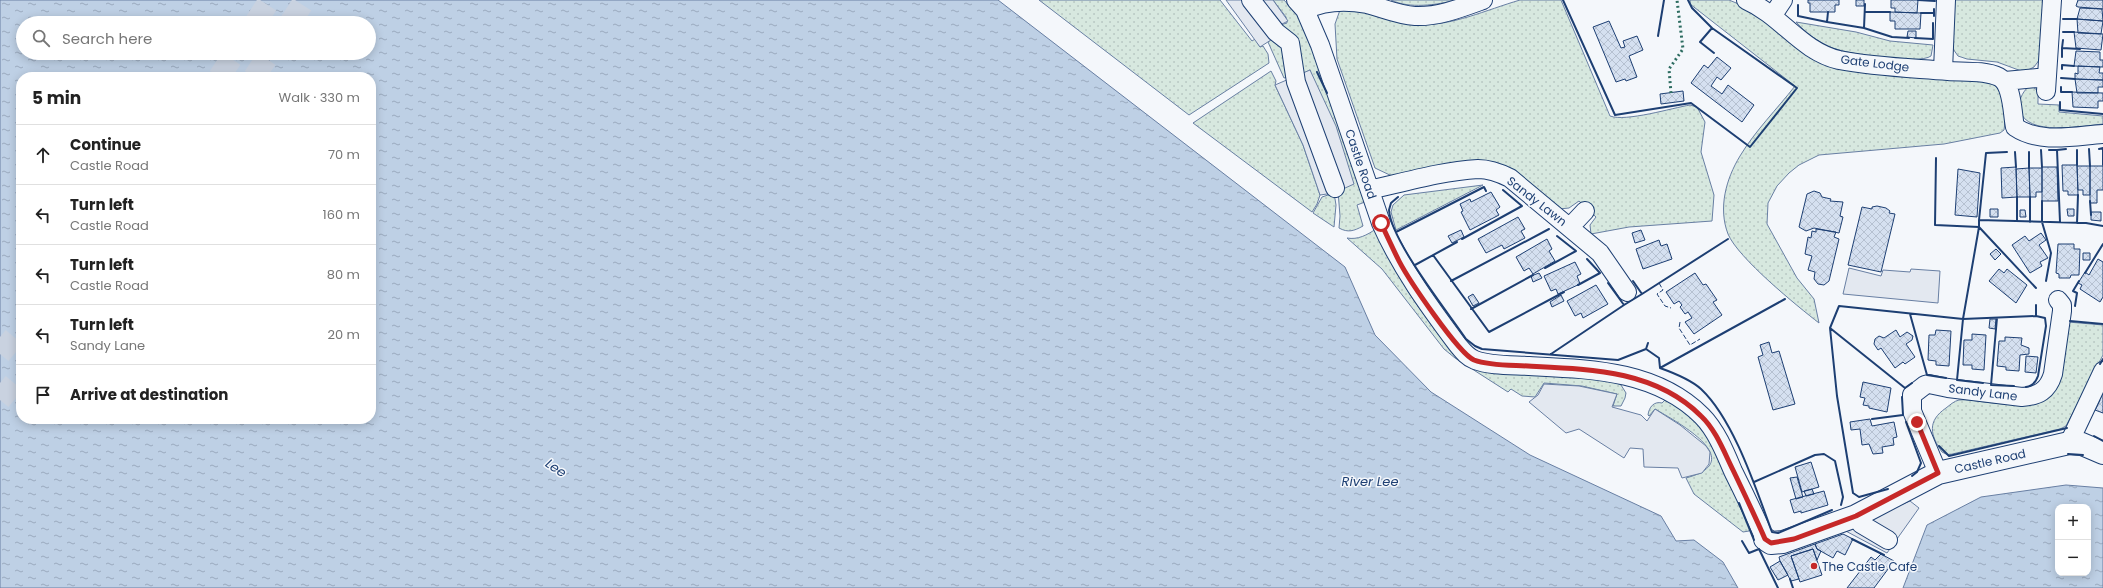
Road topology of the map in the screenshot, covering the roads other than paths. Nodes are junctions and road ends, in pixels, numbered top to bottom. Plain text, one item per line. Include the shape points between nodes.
1 (1251, 0) edge
2 (1483, 0) edge
3 (1746, 0) edge
4 (1783, 0) edge
5 (1946, 0) edge
6 (2052, 0) edge
7 (1365, 2) edge
8 (1300, 5) edge
9 (1773, 15) junction
10 (1943, 70) junction
11 (2005, 82) junction
12 (2103, 134) edge
13 (1335, 188) dead end
14 (1370, 190) junction
15 (1585, 211) dead end
16 (1570, 227) junction
17 (1627, 292) dead end
18 (2058, 300) dead end
19 (2103, 371) edge
20 (2069, 443) junction
21 (2103, 453) edge
22 (1938, 473) junction
23 (1856, 516) junction
24 (1765, 539) joint
25 (1888, 540) dead end

1 - 13 street via 1276,32 1290,43 1296,82
2 - 7 street via 1445,13 1415,16
3 - 9 street, Gate Lodge
4 - 9 street
5 - 10 street
6 - 11 street via 2046,84
7 - 8 street via 1338,1
8 - 14 street, Castle Road via 1320,45
9 - 10 street, Gate Lodge via 1803,43 1829,57 1866,64
10 - 11 street, Gate Lodge via 1989,74
11 - 12 street via 2014,127 2022,132 2044,137
14 - 16 street, Sandy Lawn via 1455,172 1487,170 1510,178
14 - 24 street, Castle Road via 1381,223 1400,263 1468,356 1496,364 1622,374 1644,380 1675,395 1690,405 1709,424
15 - 16 street
16 - 17 street, Sandy Lawn via 1600,253
18 - 22 street, Sandy Lane via 2062,305 2062,311 2053,374 2050,383 2041,393 2022,398 1930,384 1912,395 1912,411
19 - 20 street
20 - 21 main road, Castle Road via 2082,444
20 - 22 main road, Castle Road
22 - 23 main road, Castle Road
23 - 24 main road, Castle Road via 1783,542 1771,543
23 - 25 street via 1861,524

